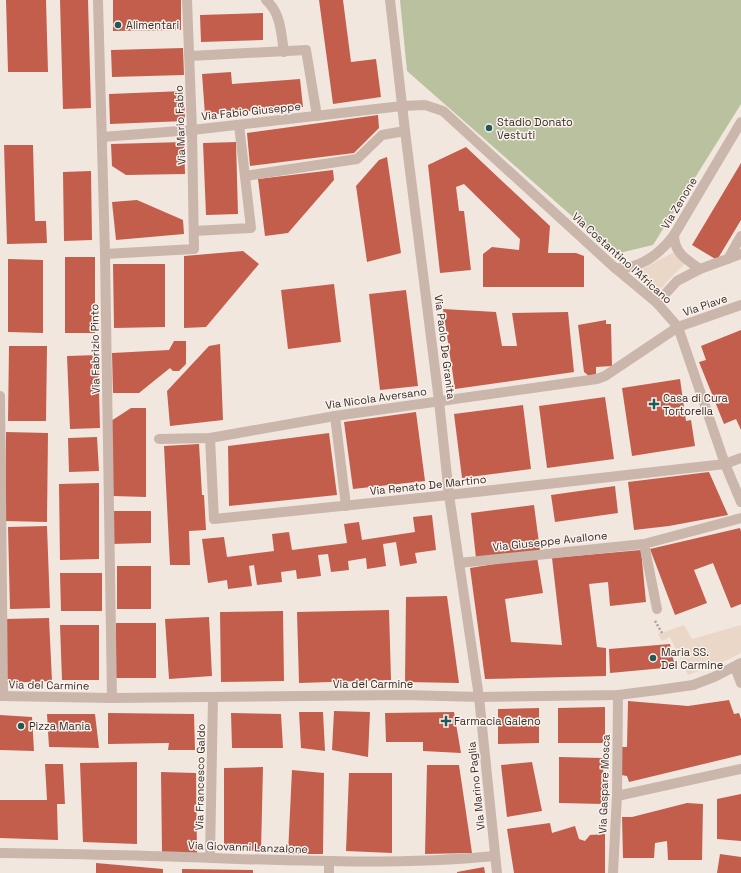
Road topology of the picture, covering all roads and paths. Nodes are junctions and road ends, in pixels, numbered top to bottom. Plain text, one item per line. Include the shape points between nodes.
1 (98, 0) edge
2 (187, 0) edge
3 (266, 0) edge
4 (390, 0) edge
5 (284, 52) junction
6 (190, 56) junction
7 (402, 106) junction
8 (317, 116) junction
9 (741, 122) edge
10 (239, 125) junction
11 (192, 130) junction
12 (405, 131) junction
13 (102, 137) junction
14 (737, 137) edge
15 (245, 176) junction
16 (194, 231) junction
17 (674, 236) junction
18 (741, 236) edge
19 (105, 254) junction
20 (741, 254) edge
21 (728, 259) junction
22 (615, 268) junction
23 (700, 269) junction
24 (657, 303) junction
25 (741, 305) edge
26 (678, 327) junction
27 (0, 396) edge
28 (440, 401) junction
29 (335, 416) junction
30 (210, 438) junction
31 (159, 439) dead end
32 (741, 458) edge
33 (725, 464) junction
34 (449, 495) junction
35 (741, 502) edge
36 (346, 506) junction
37 (741, 518) edge
38 (644, 544) junction
39 (459, 563) junction
40 (659, 608) dead end
41 (738, 665) edge
42 (741, 683) edge
43 (618, 695) junction
44 (1, 696) edge
45 (213, 697) junction
46 (479, 697) junction
47 (112, 698) junction
48 (741, 769) edge
49 (617, 796) junction
50 (0, 853) edge
51 (495, 856) junction
52 (210, 858) junction
53 (329, 862) junction
54 (329, 873) edge
55 (497, 873) edge
56 (613, 873) edge

1 - 13 street, Via Fabrizio Pinto
2 - 6 street, Via Mario Fabio
3 - 5 street via 278,16
4 - 7 street, Via Paolo De Granita
5 - 6 street
5 - 8 street via 306,50
6 - 11 street, Via Mario Fabio
7 - 8 street, Via Fabio Giuseppe
7 - 12 street, Via Paolo De Granita
7 - 22 street, Via Costantino l'Africano via 425,105 448,115
8 - 10 street, Via Fabio Giuseppe
9 - 14 street, Via Zenone
10 - 11 street, Via Fabio Giuseppe
10 - 15 street
11 - 13 street, Via Fabio Giuseppe
11 - 16 street, Via Mario Fabio
12 - 15 street via 382,135 357,159
12 - 28 street, Via Paolo De Granita
13 - 19 street, Via Fabrizio Pinto
14 - 17 street, Via Zenone
15 - 16 street via 251,228
16 - 19 street, Via Mario Fabio via 194,249
17 - 22 street, Via Zenone via 661,251 649,259 630,268
17 - 23 street via 678,250
18 - 21 street
19 - 47 street, Via Fabrizio Pinto
20 - 21 street
21 - 23 street
22 - 24 street, Via Costantino l'Africano
23 - 24 street via 677,281
24 - 26 street, Via Costantino l'Africano
25 - 26 street, Via Piave
26 - 28 street, Via Nicola Aversano via 597,379
26 - 33 street, Via Costantino l'Africano
27 - 44 street
28 - 29 street, Via Nicola Aversano
28 - 34 street, Via Paolo De Granita
29 - 30 street, Via Nicola Aversano
29 - 36 street
30 - 31 street, Via Nicola Aversano
30 - 36 street, Via Renato De Martino via 214,519
32 - 33 street, Via Renato De Martino
33 - 34 street, Via Renato De Martino
33 - 35 street, Via Costantino l'Africano
34 - 36 street, Via Renato De Martino
34 - 39 street, Via Paolo De Granita
37 - 38 street, Via Giuseppe Avallone
38 - 39 street, Via Giuseppe Avallone
38 - 40 street
39 - 46 street, Via Paolo De Granita
41 - 42 street
41 - 43 street, Via del Carmine via 693,685
43 - 46 street, Via del Carmine
43 - 49 street, Via Gaspare Mosca
44 - 47 street, Via del Carmine
45 - 46 street, Via del Carmine
45 - 47 street, Via del Carmine
45 - 52 street, Via Francesco Galdo
46 - 51 street, Via Marino Paglia
48 - 49 street
49 - 56 street, Via Gaspare Mosca
50 - 52 street, Via Giovanni Lanzalone
51 - 53 street, Via Giovanni Lanzalone
51 - 55 street, Via Marino Paglia
52 - 53 street, Via Giovanni Lanzalone
53 - 54 street

